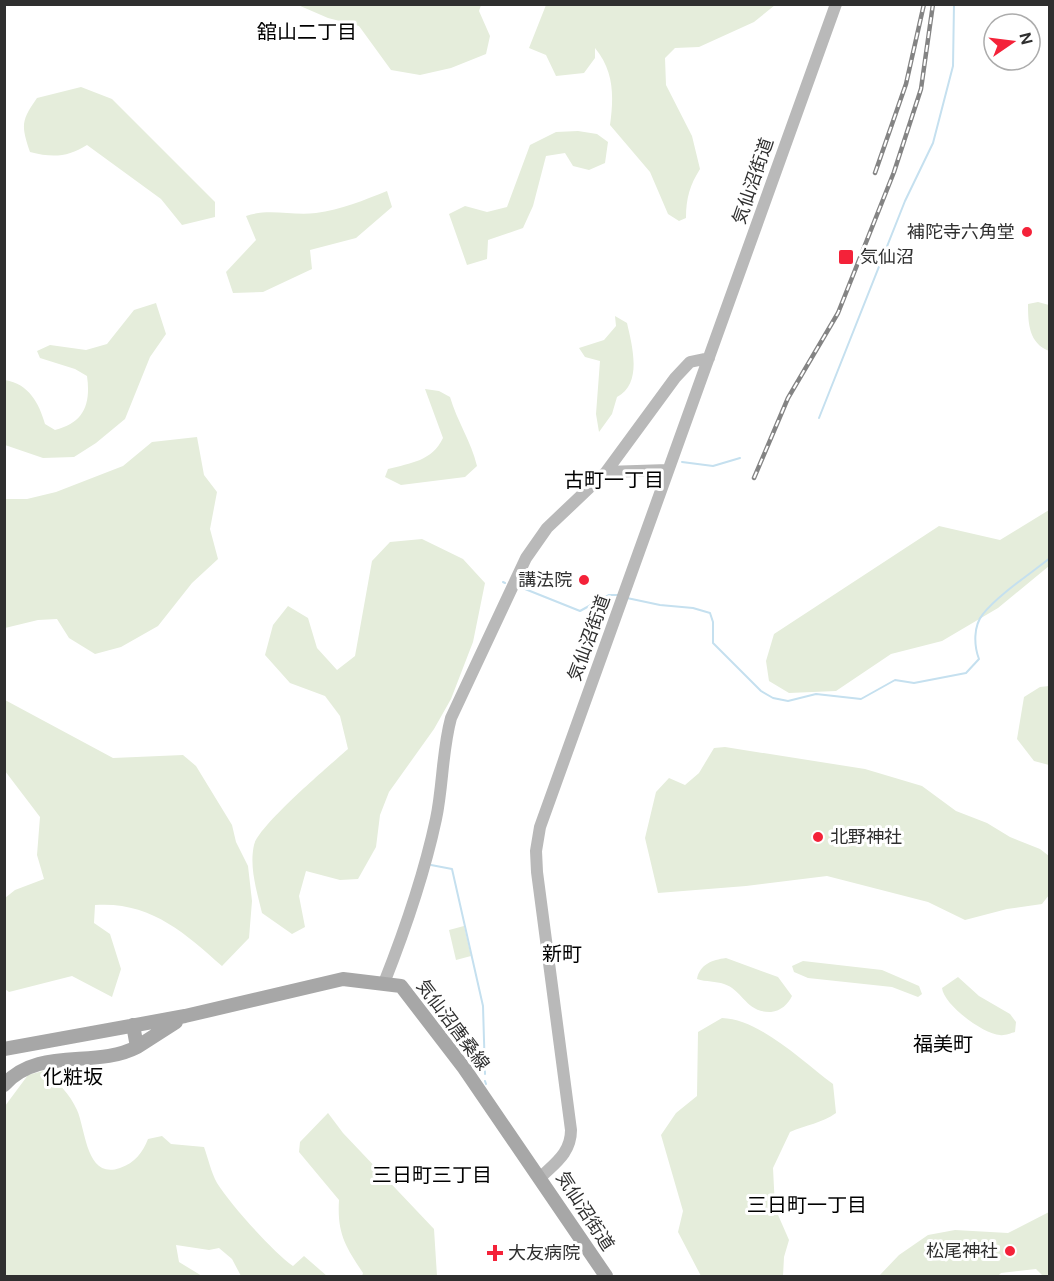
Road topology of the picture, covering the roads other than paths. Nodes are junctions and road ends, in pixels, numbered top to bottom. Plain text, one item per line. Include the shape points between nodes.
1 (836, 4) edge
2 (709, 358) junction
3 (669, 470) junction
4 (606, 472) junction
5 (384, 983) junction
6 (185, 1016) junction
7 (134, 1024) junction
8 (137, 1047) junction
9 (4, 1049) edge
10 (4, 1085) edge
11 (540, 1178) junction
12 (606, 1276) edge

1 - 2 street, 気仙沼街道
2 - 3 street, 気仙沼街道
2 - 4 street via 690,362 675,378
3 - 4 street
3 - 11 street, 気仙沼街道 via 544,816 536,851 571,1130 571,1144 564,1155
4 - 5 street via 547,528 526,558 451,718 436,819 407,924
5 - 6 main road, 気仙沼唐桑線 via 343,979
5 - 11 main road, 気仙沼唐桑線 via 401,986 419,1006
6 - 7 main road, 気仙沼唐桑線
6 - 8 main road, 気仙沼唐桑線
7 - 8 main road
7 - 9 main road, 気仙沼唐桑線
8 - 10 main road, 気仙沼唐桑線 via 114,1057 45,1062 17,1073
11 - 12 main road, 気仙沼街道

